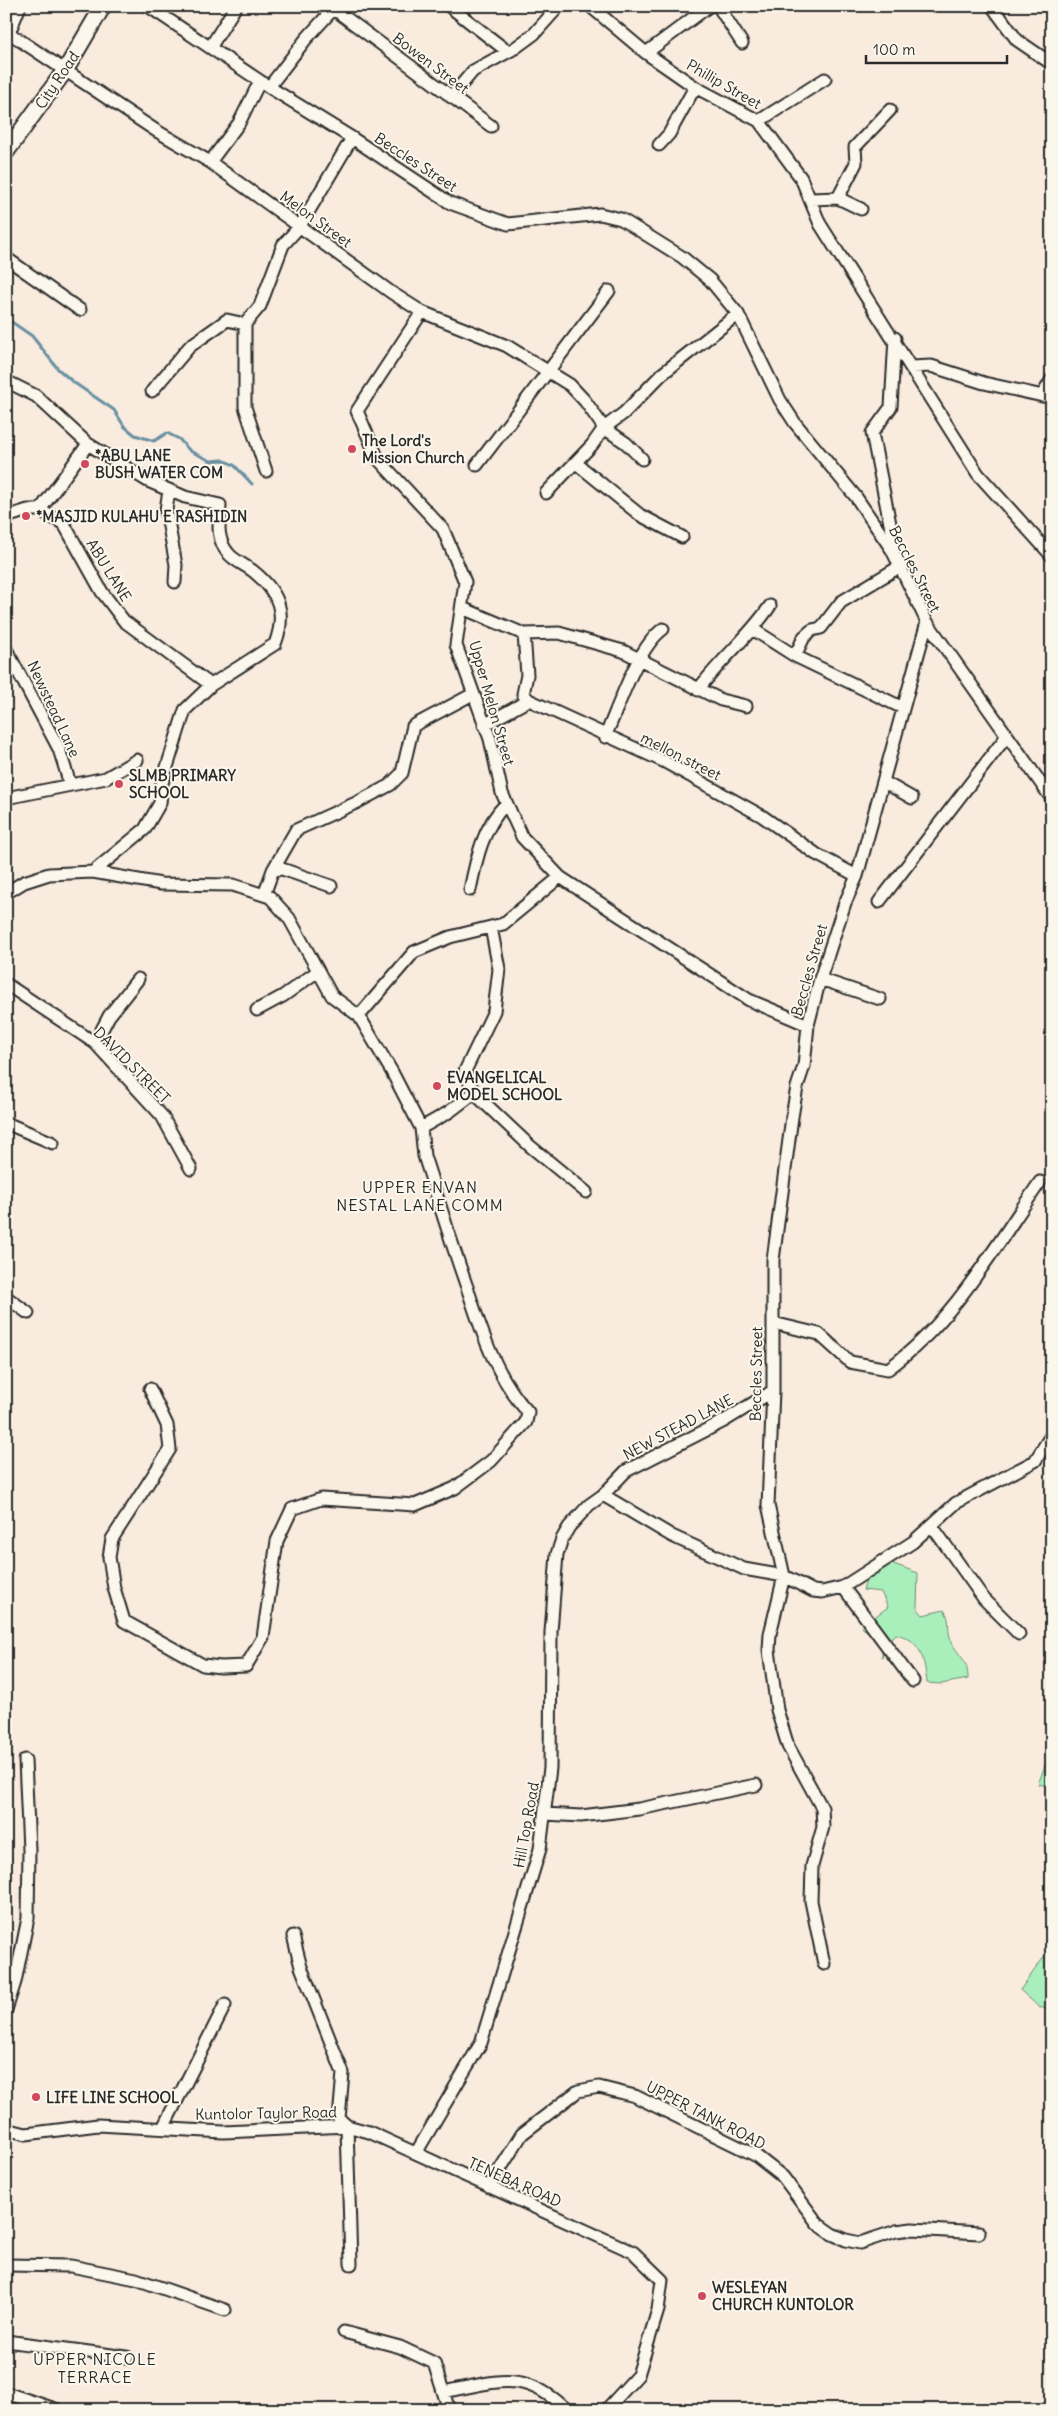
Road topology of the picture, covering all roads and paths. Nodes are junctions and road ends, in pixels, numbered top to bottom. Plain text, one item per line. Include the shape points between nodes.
1 (20, 6) edge
2 (103, 6) edge
3 (148, 6) edge
4 (236, 6) edge
5 (448, 6) edge
6 (558, 6) edge
7 (590, 6) edge
8 (709, 6) edge
9 (718, 6) edge
10 (992, 6) edge
11 (333, 7) edge
12 (8, 35) edge
13 (742, 43) dead end
14 (211, 46) junction
15 (507, 51) junction
16 (646, 53) junction
17 (1052, 64) edge
18 (66, 69) junction
19 (825, 79) dead end
20 (264, 84) junction
21 (695, 87) junction
22 (451, 97) junction
23 (890, 110) dead end
24 (759, 121) junction
25 (490, 126) dead end
26 (352, 138) junction
27 (659, 145) dead end
28 (6, 152) edge
29 (210, 162) junction
30 (838, 198) junction
31 (811, 200) junction
32 (861, 209) dead end
33 (300, 226) junction
34 (6, 258) edge
35 (609, 291) dead end
36 (80, 310) dead end
37 (422, 312) junction
38 (738, 314) junction
39 (246, 324) junction
40 (895, 338) junction
41 (912, 368) junction
42 (546, 372) junction
43 (1052, 379) edge
44 (6, 381) edge
45 (152, 391) dead end
46 (1047, 397) edge
47 (604, 428) junction
48 (88, 444) junction
49 (642, 459) dead end
50 (576, 462) junction
51 (477, 465) dead end
52 (266, 471) dead end
53 (169, 490) junction
54 (546, 493) dead end
55 (40, 510) junction
56 (6, 521) edge
57 (682, 537) dead end
58 (892, 550) junction
59 (1052, 556) edge
60 (899, 567) junction
61 (174, 582) dead end
62 (770, 606) dead end
63 (462, 608) junction
64 (927, 622) junction
65 (663, 629) dead end
66 (754, 630) junction
67 (524, 634) junction
68 (6, 649) edge
69 (795, 656) junction
70 (640, 658) junction
71 (211, 684) junction
72 (698, 690) junction
73 (473, 694) junction
74 (529, 700) junction
75 (746, 706) dead end
76 (903, 708) junction
77 (484, 725) junction
78 (605, 737) junction
79 (1006, 738) junction
80 (137, 760) dead end
81 (884, 782) junction
82 (70, 784) junction
83 (6, 798) edge
84 (912, 798) dead end
85 (1052, 799) edge
86 (506, 804) junction
87 (273, 870) junction
88 (93, 872) junction
89 (857, 876) junction
90 (560, 877) junction
91 (331, 886) dead end
92 (470, 890) dead end
93 (6, 893) edge
94 (264, 895) junction
95 (879, 902) dead end
96 (491, 927) junction
97 (318, 971) junction
98 (138, 979) dead end
99 (820, 979) junction
100 (6, 984) edge
101 (880, 999) dead end
102 (257, 1010) dead end
103 (358, 1016) junction
104 (808, 1025) junction
105 (95, 1043) junction
106 (474, 1093) junction
107 (6, 1123) edge
108 (421, 1128) junction
109 (52, 1143) dead end
110 (191, 1169) dead end
111 (1040, 1182) dead end
112 (586, 1192) dead end
113 (6, 1297) edge
114 (28, 1313) dead end
115 (772, 1323) junction
116 (150, 1389) dead end
117 (773, 1391) junction
118 (1052, 1434) edge
119 (603, 1495) junction
120 (932, 1526) junction
121 (784, 1576) junction
122 (843, 1588) junction
123 (1019, 1634) dead end
124 (913, 1681) dead end
125 (25, 1760) dead end
126 (756, 1785) dead end
127 (545, 1814) junction
128 (293, 1936) dead end
129 (824, 1964) dead end
130 (225, 2005) dead end
131 (6, 2010) edge
132 (347, 2126) junction
133 (163, 2128) junction
134 (6, 2130) edge
135 (416, 2153) junction
136 (489, 2187) junction
137 (979, 2233) dead end
138 (351, 2264) dead end
139 (6, 2265) edge
140 (225, 2310) dead end
141 (344, 2332) dead end
142 (6, 2340) edge
143 (127, 2357) dead end
144 (443, 2392) junction
145 (6, 2393) edge
146 (58, 2410) edge
147 (449, 2410) edge
148 (567, 2410) edge
149 (606, 2410) edge

1 - 12 street
2 - 18 main road, City Road
3 - 14 street, Beccles Street
4 - 14 street
5 - 15 street
6 - 15 street via 534,34
7 - 16 street, Phillip Street
8 - 16 street
9 - 13 street
10 - 17 street via 1017,40
11 - 20 street
11 - 22 street, Bowen Street
12 - 18 street, Melon Street
14 - 20 street, Beccles Street
15 - 22 street via 473,72
16 - 21 street, Phillip Street
18 - 28 main road, City Road
18 - 29 street, Melon Street via 155,130
19 - 24 street
20 - 26 street, Beccles Street
20 - 29 street
21 - 24 street, Phillip Street
21 - 27 street via 669,134
22 - 25 street, Bowen Street
23 - 30 street via 855,147 856,163
24 - 31 street, Phillip Street via 801,178
26 - 33 street
26 - 38 street, Beccles Street via 450,203 508,224 600,214 621,219 682,257 710,280
29 - 33 street, Melon Street
30 - 31 street
30 - 32 street
31 - 40 street, Phillip Street via 820,224
33 - 37 street, Melon Street
33 - 39 street via 283,244 260,306
34 - 36 street
35 - 42 street
37 - 42 street, Melon Street via 507,346
37 - 63 street, Upper Melon Street via 356,411 378,460 443,529 465,582
38 - 47 street via 687,352
38 - 58 street, Beccles Street via 780,400 795,423 856,497
39 - 45 street via 227,320 190,346
39 - 52 street via 245,407
40 - 41 street, Phillip Street
40 - 58 street via 891,407 872,432 893,539
41 - 46 street via 931,366 984,383
41 - 59 street, Phillip Street via 978,474
42 - 47 street, Melon Street via 570,385
42 - 51 street
43 - 46 street
44 - 48 street via 36,396
47 - 49 street via 626,442
47 - 50 street
48 - 53 street via 148,481
48 - 55 street
50 - 54 street
50 - 57 street via 640,515
53 - 61 street via 166,510 176,566
53 - 71 street via 220,505 219,535 228,553 255,573 278,600 282,618 275,644
55 - 56 street via 8,516
55 - 71 street, ABU LANE via 64,524 102,592 124,621
58 - 60 street, Beccles Street
60 - 64 street, Beccles Street
60 - 69 street via 842,602 821,628 804,637
62 - 66 street
63 - 67 street
63 - 73 street, Upper Melon Street via 456,645
64 - 76 street, Beccles Street
64 - 79 street
65 - 70 street via 652,637
66 - 69 street
66 - 72 street via 715,667
67 - 70 street via 559,632
67 - 74 street via 527,675 523,694
68 - 82 street, Newstead Lane via 59,749
69 - 76 street
70 - 72 street
70 - 78 street
71 - 88 street via 185,710 162,783 160,803 145,829
72 - 75 street
73 - 77 street, Upper Melon Street
73 - 87 street via 413,726 402,773 390,785 296,830
74 - 77 street
74 - 78 street, mellon street
76 - 81 street, Beccles Street
77 - 86 street, Upper Melon Street
78 - 89 street, mellon street via 665,762 762,816 816,854
79 - 85 street
79 - 95 street
80 - 82 street via 106,778
81 - 84 street
81 - 89 street, Beccles Street
82 - 83 street
86 - 90 street, Upper Melon Street via 522,837
86 - 92 street via 497,813 484,838
87 - 91 street via 282,869
87 - 94 street
88 - 93 street via 49,874 24,882
88 - 94 street via 161,884 233,885
89 - 99 street, Beccles Street
90 - 96 street via 503,924
90 - 104 street, Upper Melon Street via 749,1000
94 - 97 street via 270,897 289,918
96 - 103 street via 450,937 414,952
96 - 106 street via 499,969 494,1011 465,1071
97 - 102 street
97 - 103 street via 332,996
98 - 105 street via 109,1016
99 - 101 street
99 - 104 street, Beccles Street
100 - 105 street, DAVID STREET
103 - 108 street
104 - 115 street, Beccles Street via 773,1260
105 - 110 street, DAVID STREET via 162,1116
106 - 108 street
106 - 112 street via 530,1146
107 - 109 street
108 - 116 street via 424,1156 477,1318 495,1363 516,1400 528,1412 526,1422 490,1461 455,1488 414,1505 321,1499 292,1509 277,1541 263,1637 246,1666 203,1665 124,1621 109,1557 112,1539 170,1449 167,1425
111 - 115 street via 947,1316 888,1369 850,1362 819,1334
113 - 114 street
115 - 117 street, Beccles Street
117 - 119 street, NEW STEAD LANE via 716,1426 626,1471
117 - 121 street, Beccles Street via 768,1505
118 - 120 street via 1035,1461 956,1503
119 - 121 street via 672,1536 744,1568
119 - 127 street, Hill Top Road via 569,1527 557,1554 551,1632 550,1768
120 - 122 street
120 - 123 street via 984,1599
121 - 122 street via 813,1591
121 - 129 street via 769,1650 777,1710 788,1746 822,1808 822,1826 812,1866 811,1901
122 - 124 street
125 - 131 street via 28,1918
126 - 127 street via 639,1809 581,1816
127 - 135 street, Hill Top Road via 538,1856 481,2043
128 - 132 street via 301,1967 343,2073 339,2120
130 - 133 street
132 - 133 street, Kuntolor Taylor Road via 224,2132
132 - 135 street, TENEBA ROAD
132 - 138 street
133 - 134 street, Kuntolor Taylor Road via 98,2125 26,2134
135 - 136 street, TENEBA ROAD
136 - 137 street, UPPER TANK ROAD via 522,2134 578,2091 599,2087 635,2096 755,2155 783,2177 818,2224 846,2240 860,2243 912,2229
136 - 149 street, TENEBA ROAD via 633,2252 662,2280 658,2310 638,2375
139 - 140 street via 71,2266 136,2279
141 - 144 street via 400,2347 434,2363
142 - 143 street
144 - 147 street
144 - 148 street via 498,2381 531,2384 552,2395
145 - 146 street

